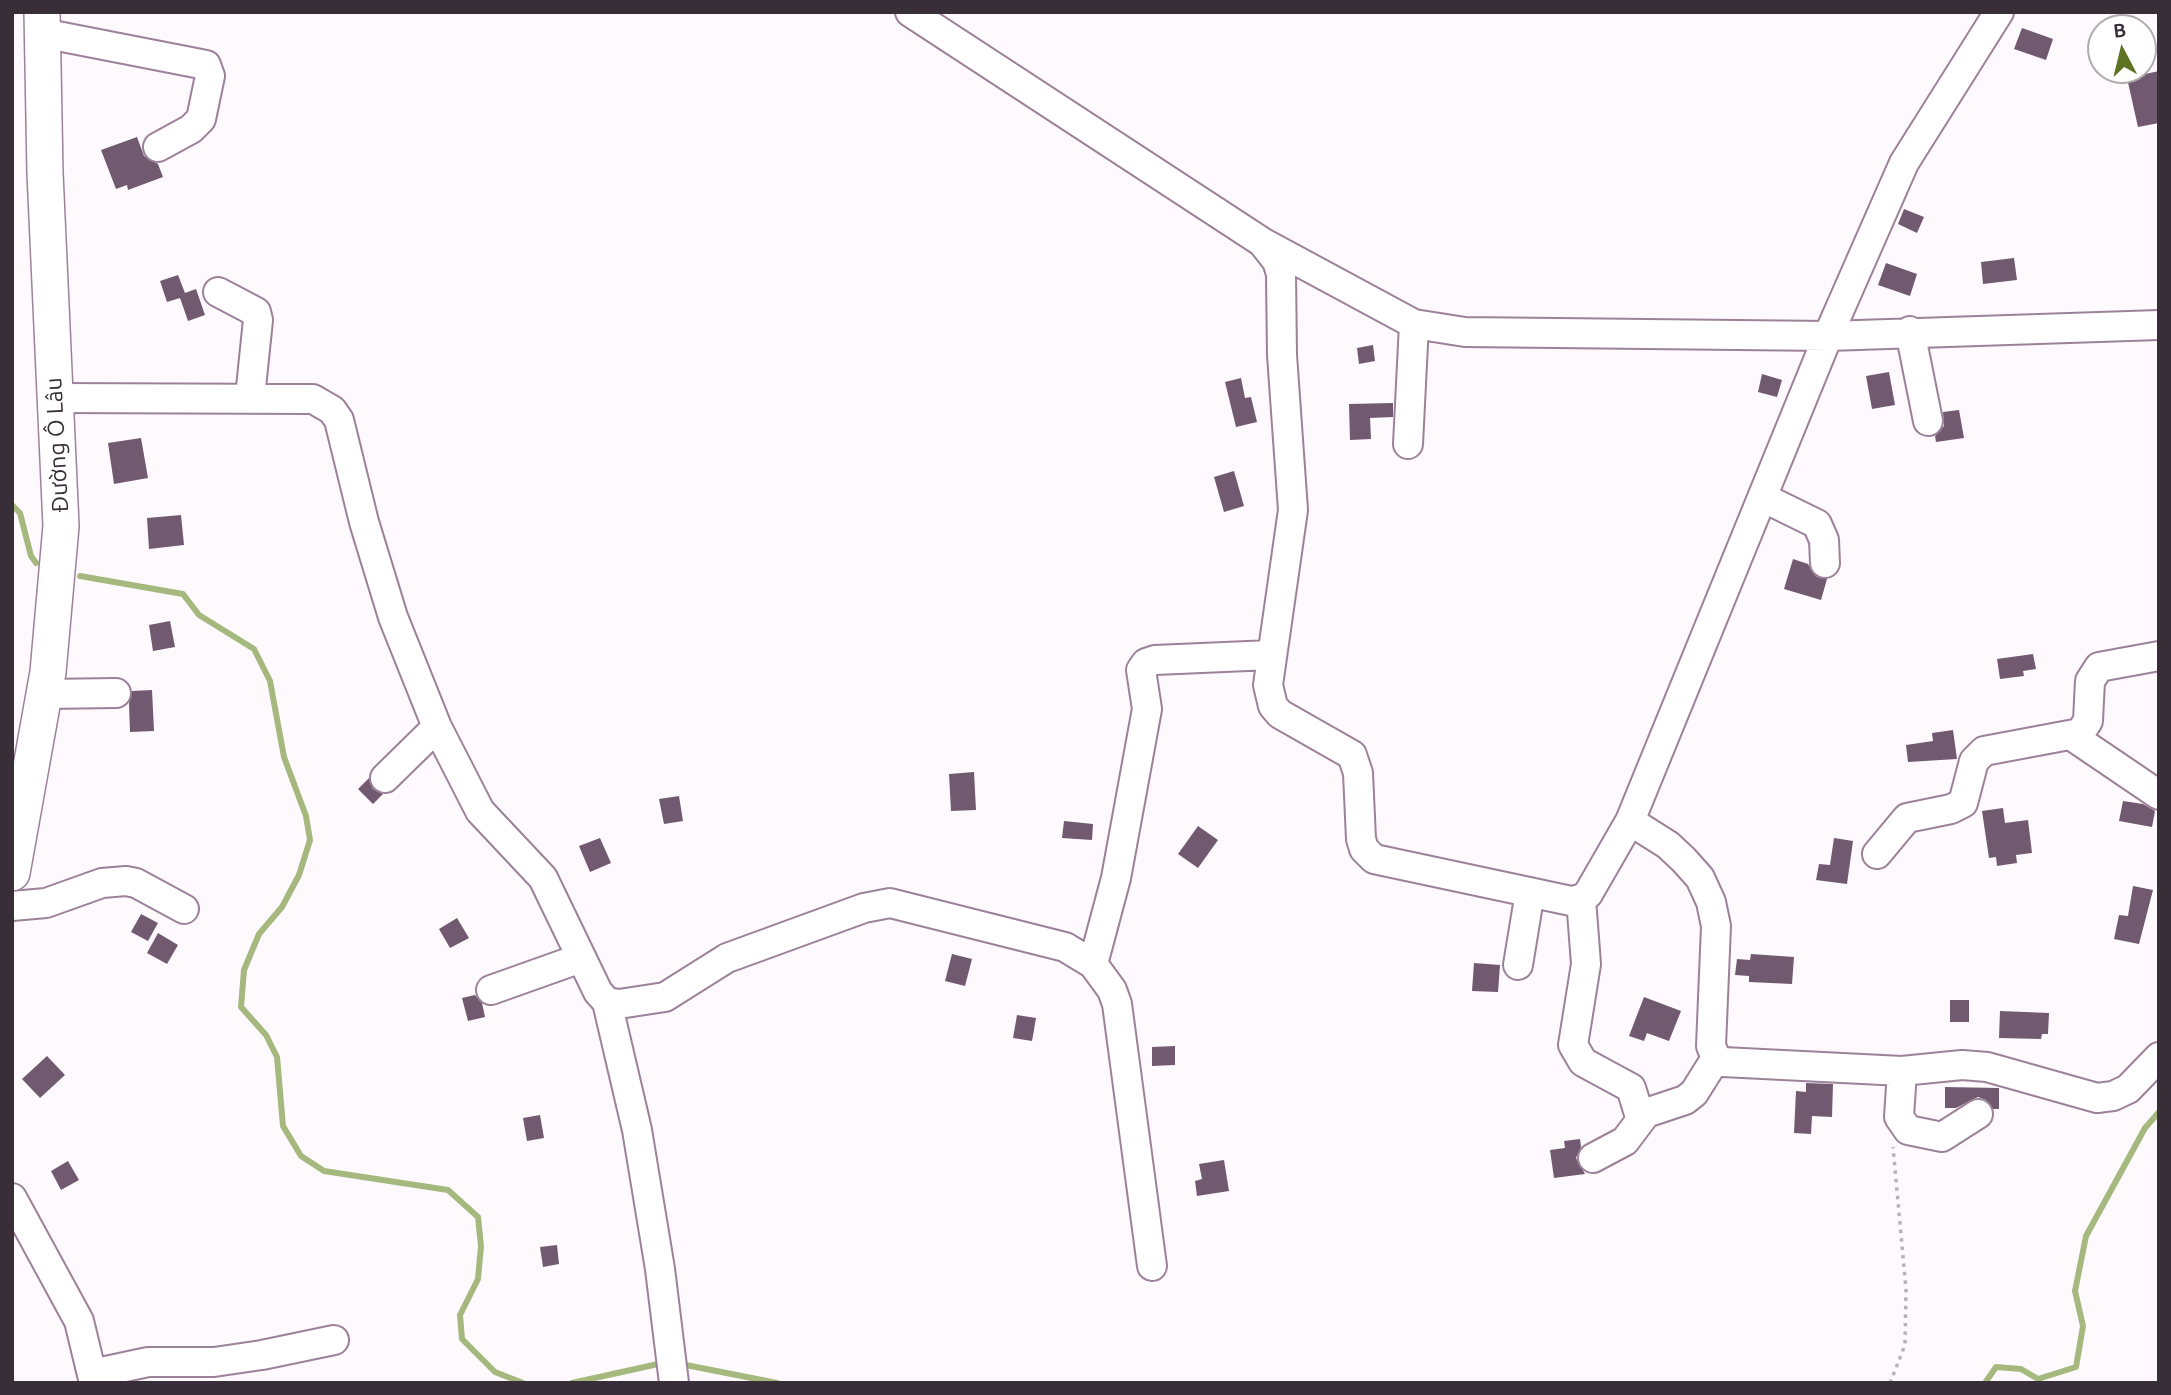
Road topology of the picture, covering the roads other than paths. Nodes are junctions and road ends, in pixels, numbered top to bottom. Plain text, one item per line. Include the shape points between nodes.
1 (910, 12) edge
2 (1999, 12) edge
3 (42, 22) edge
4 (158, 147) dead end
5 (1262, 242) junction
6 (218, 292) dead end
7 (1414, 324) junction
8 (2159, 325) edge
9 (1910, 331) junction
10 (1828, 336) junction
11 (250, 397) junction
12 (55, 398) junction
13 (1928, 421) dead end
14 (1408, 444) dead end
15 (1764, 498) junction
16 (1825, 564) dead end
17 (1271, 655) junction
18 (2159, 656) edge
19 (116, 693) dead end
20 (45, 694) junction
21 (438, 727) junction
22 (2072, 736) junction
23 (385, 778) dead end
24 (2159, 795) edge
25 (1630, 821) junction
26 (1877, 854) dead end
27 (12, 873) edge
28 (1530, 892) junction
29 (1581, 899) junction
30 (12, 906) edge
31 (184, 909) dead end
32 (581, 958) junction
33 (1093, 964) junction
34 (1518, 965) dead end
35 (491, 990) dead end
36 (607, 1002) junction
37 (2159, 1057) edge
38 (1716, 1058) junction
39 (1902, 1071) junction
40 (1978, 1114) dead end
41 (1640, 1117) junction
42 (1593, 1158) dead end
43 (12, 1198) edge
44 (1152, 1266) dead end
45 (334, 1339) dead end
46 (93, 1378) edge
47 (674, 1383) edge

1 - 5 street
2 - 10 street via 1904,163
3 - 4 street via 206,65 210,76 201,119
3 - 12 main road, Đường Ô Lâu
5 - 7 street
5 - 17 street via 1277,261 1280,274 1293,510
6 - 11 street via 256,312
7 - 10 street via 1465,332
7 - 14 street
8 - 9 street
9 - 10 street
9 - 13 street
10 - 15 street
11 - 12 street
11 - 21 street via 313,399 339,420 382,582
12 - 20 main road, Đường Ô Lâu via 61,526
15 - 16 street via 1817,524 1824,540
15 - 25 street
17 - 28 street via 1268,685 1273,706 1345,749 1356,763 1362,839 1368,855
17 - 33 street via 1155,660 1141,670 1147,709 1116,878
18 - 22 street via 2099,667 2090,681 2085,728
19 - 20 street
20 - 27 main road, Đường Ô Lâu
21 - 23 street
21 - 32 street via 484,817 543,878
22 - 24 street
22 - 26 street via 1984,751 1974,761 1963,803 1907,818
25 - 29 street
25 - 38 street via 1684,860 1700,878 1711,902 1716,926 1711,1046
28 - 29 street
28 - 34 street
29 - 41 street via 1586,964 1573,1045 1583,1062 1631,1088
30 - 31 street via 46,903 102,883 126,881
32 - 35 street
32 - 36 street
33 - 36 street via 1065,947 890,903 864,908 727,958 665,997
33 - 44 street via 1117,1004
36 - 47 street via 646,1185
37 - 39 street via 2128,1089 2097,1098 1987,1067
38 - 39 street via 1730,1063
38 - 41 street via 1702,1085 1685,1100
39 - 40 street via 1899,1108 1904,1127 1937,1137 1951,1134
41 - 42 street via 1625,1141
43 - 46 street via 71,1304 86,1341
45 - 46 street via 214,1362 148,1362

